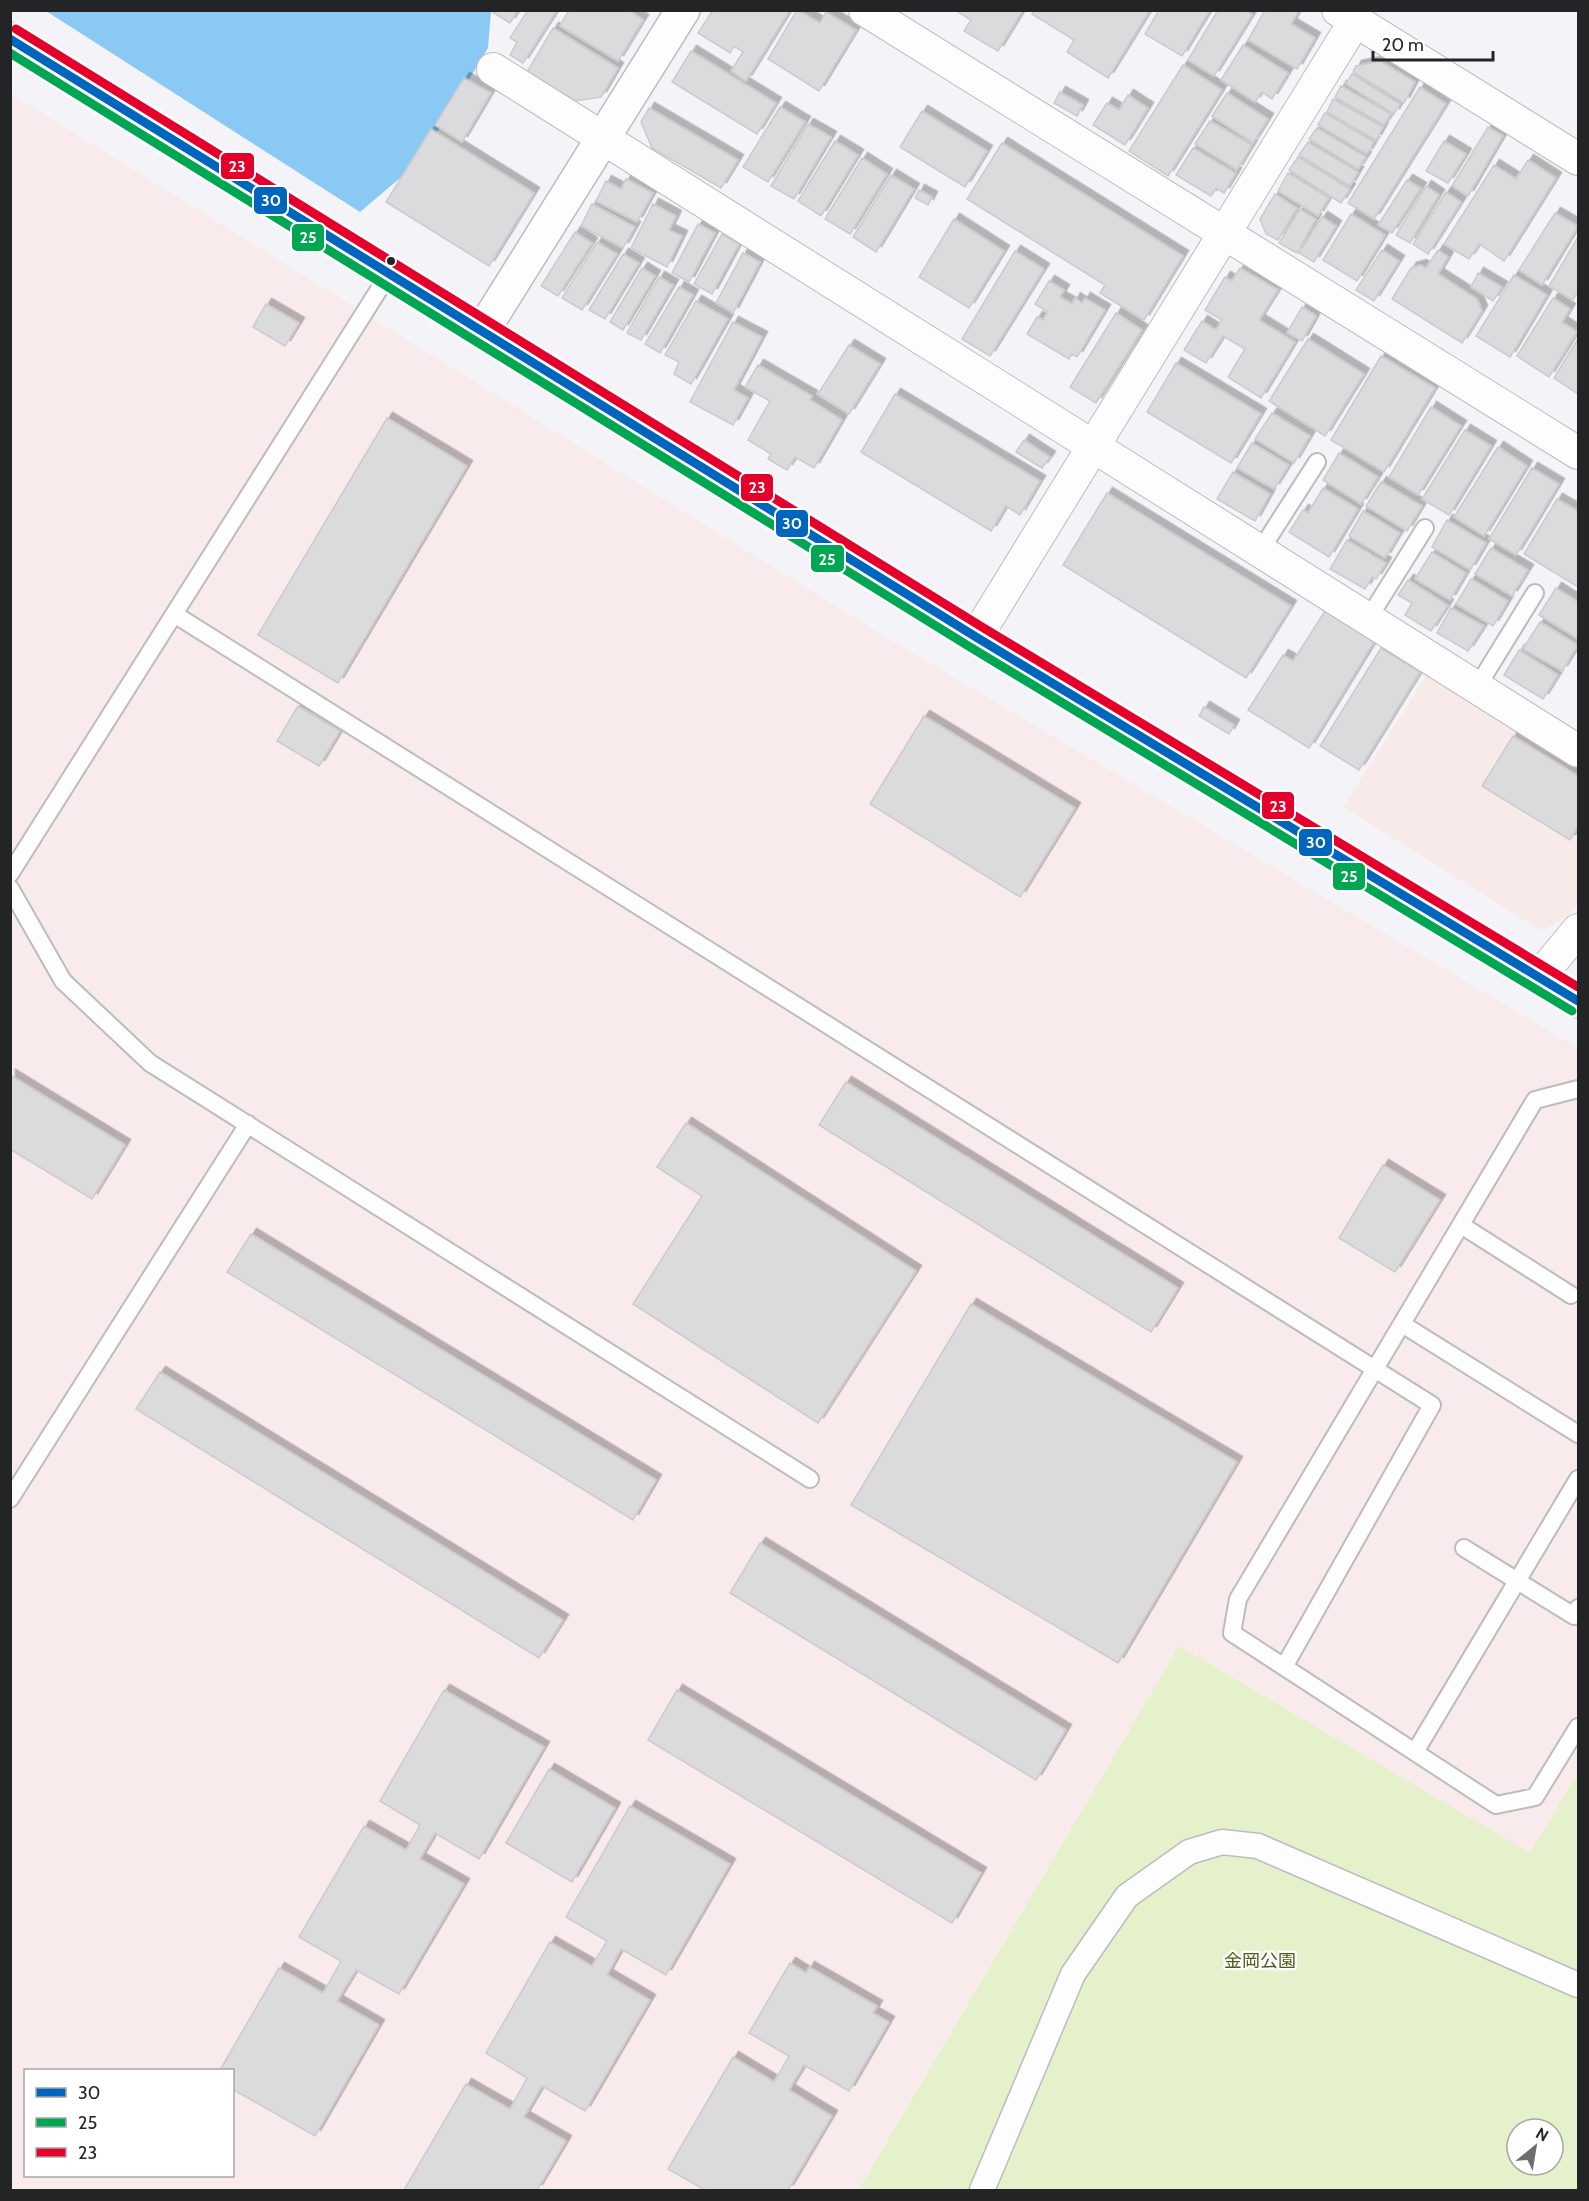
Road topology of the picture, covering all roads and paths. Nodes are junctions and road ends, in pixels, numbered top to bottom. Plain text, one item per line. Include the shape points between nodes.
1 (683, 10) edge
2 (865, 10) edge
3 (1347, 16) edge
4 (10, 39) edge
5 (493, 69) dead end
6 (603, 139) junction
7 (1578, 159) edge
8 (1224, 233) junction
9 (390, 272) junction
10 (483, 330) junction
11 (1093, 446) junction
12 (1578, 453) edge
13 (1317, 462) dead end
14 (1425, 528) dead end
15 (1260, 551) junction
16 (1535, 593) dead end
17 (174, 614) junction
18 (1368, 619) junction
19 (976, 637) junction
20 (1477, 687) junction
21 (1578, 751) edge
22 (10, 874) edge
23 (10, 888) edge
24 (1578, 930) edge
25 (1539, 977) junction
26 (1578, 1001) edge
27 (1578, 1089) edge
28 (248, 1124) junction
29 (1461, 1225) junction
30 (1571, 1295) dead end
31 (1402, 1324) junction
32 (1374, 1371) junction
33 (1578, 1434) edge
34 (810, 1479) dead end
35 (1578, 1479) edge
36 (10, 1499) edge
37 (1464, 1548) dead end
38 (1517, 1581) junction
39 (1578, 1608) edge
40 (1284, 1667) junction
41 (1578, 1727) edge
42 (1415, 1752) junction
43 (1578, 1985) edge
44 (982, 2190) edge

1 - 6 street
2 - 8 street
3 - 7 street
3 - 8 street
4 - 9 main road
5 - 6 street
6 - 10 street
6 - 11 street
8 - 11 street
8 - 12 street
9 - 10 main road
9 - 17 lane
10 - 19 main road
11 - 15 street
11 - 19 street
13 - 15 lane
14 - 18 lane
15 - 18 street
16 - 20 lane
17 - 22 lane
17 - 32 lane
18 - 20 street
19 - 25 main road
20 - 21 street
23 - 28 lane via 63,981 150,1063
24 - 25 street
25 - 26 main road
27 - 29 lane via 1535,1100
28 - 34 lane
28 - 36 lane
29 - 30 lane
29 - 31 lane
31 - 32 lane
31 - 33 lane
32 - 40 lane via 1238,1599 1232,1633
32 - 40 lane via 1432,1405
35 - 38 lane
37 - 38 lane
38 - 39 lane via 1574,1616
38 - 42 lane
40 - 42 lane
41 - 42 lane via 1535,1797 1496,1805
43 - 44 street via 1258,1846 1222,1842 1189,1852 1127,1896 1073,1974

